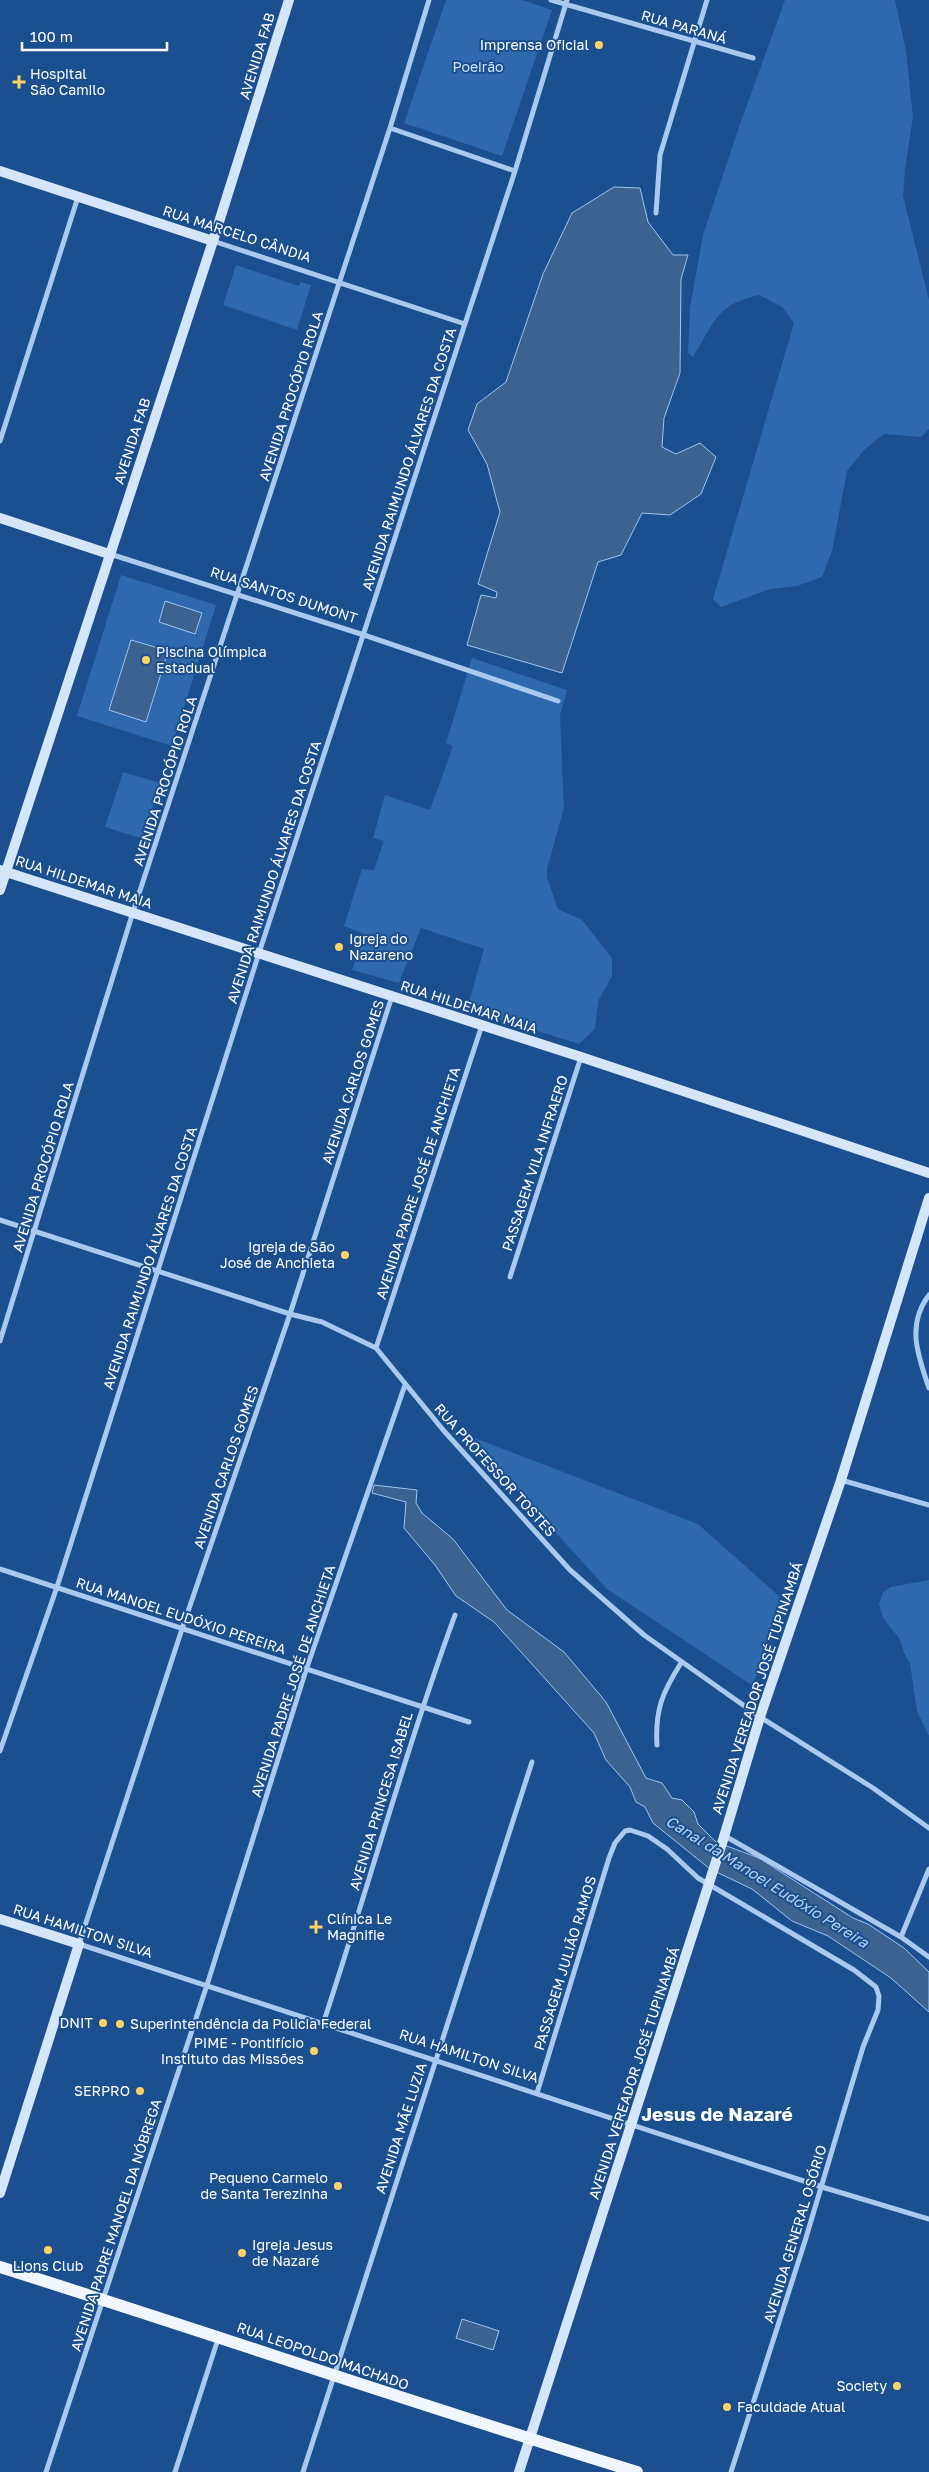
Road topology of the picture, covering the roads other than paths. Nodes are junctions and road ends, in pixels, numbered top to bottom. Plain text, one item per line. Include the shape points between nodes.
1 (289, 0) edge
2 (429, 0) edge
3 (551, 0) edge
4 (707, 0) edge
5 (566, 2) edge
6 (696, 42) junction
7 (753, 58) dead end
8 (390, 128) junction
9 (0, 171) edge
10 (515, 171) junction
11 (78, 197) junction
12 (656, 213) dead end
13 (213, 241) junction
14 (339, 283) junction
15 (465, 324) junction
16 (0, 441) edge
17 (0, 518) edge
18 (109, 554) junction
19 (238, 595) junction
20 (364, 635) junction
21 (558, 701) dead end
22 (3, 871) edge
23 (0, 890) edge
24 (134, 912) junction
25 (259, 953) junction
26 (392, 996) junction
27 (482, 1025) junction
28 (581, 1056) junction
29 (929, 1173) edge
30 (929, 1198) edge
31 (0, 1220) edge
32 (36, 1231) junction
33 (158, 1271) junction
34 (510, 1277) dead end
35 (929, 1295) edge
36 (290, 1314) junction
37 (0, 1341) edge
38 (376, 1348) junction
39 (405, 1385) junction
40 (929, 1388) edge
41 (841, 1480) junction
42 (929, 1505) edge
43 (0, 1569) edge
44 (57, 1588) junction
45 (455, 1615) dead end
46 (182, 1629) junction
47 (681, 1663) junction
48 (306, 1670) junction
49 (422, 1705) junction
50 (760, 1717) junction
51 (468, 1722) dead end
52 (656, 1745) dead end
53 (0, 1750) edge
54 (532, 1762) dead end
55 (929, 1828) edge
56 (724, 1838) junction
57 (929, 1869) edge
58 (711, 1880) junction
59 (0, 1919) edge
60 (901, 1937) junction
61 (79, 1944) junction
62 (929, 1957) edge
63 (207, 1985) junction
64 (324, 2024) junction
65 (435, 2058) junction
66 (537, 2093) junction
67 (632, 2124) junction
68 (822, 2187) junction
69 (0, 2193) edge
70 (929, 2219) edge
71 (0, 2267) edge
72 (103, 2299) junction
73 (219, 2336) junction
74 (333, 2376) junction
75 (530, 2440) junction
76 (46, 2472) edge
77 (176, 2472) edge
78 (303, 2472) edge
79 (519, 2472) edge
80 (637, 2472) edge
81 (731, 2472) edge

1 - 13 street, AVENIDA FAB
2 - 8 street, AVENIDA PROCÓPIO ROLA
3 - 5 street, RUA PARANÁ
4 - 6 street
5 - 6 street, RUA PARANÁ
5 - 10 street, AVENIDA RAIMUNDO ÁLVARES DA COSTA
6 - 7 street, RUA PARANÁ
6 - 12 street via 660,155
8 - 10 street
8 - 14 street, AVENIDA PROCÓPIO ROLA
9 - 11 street, RUA MARCELO CÂNDIA
10 - 15 street, AVENIDA RAIMUNDO ÁLVARES DA COSTA
11 - 13 street, RUA MARCELO CÂNDIA
11 - 16 street
13 - 14 street, RUA MARCELO CÂNDIA
13 - 18 street, AVENIDA FAB
14 - 15 street, RUA MARCELO CÂNDIA
14 - 19 street, AVENIDA PROCÓPIO ROLA
15 - 20 street, AVENIDA RAIMUNDO ÁLVARES DA COSTA
17 - 18 street, RUA SANTOS DUMONT
18 - 19 street, RUA SANTOS DUMONT
18 - 22 street, AVENIDA FAB
19 - 20 street, RUA SANTOS DUMONT
19 - 24 street, AVENIDA PROCÓPIO ROLA
20 - 21 street, RUA SANTOS DUMONT
20 - 25 street, AVENIDA RAIMUNDO ÁLVARES DA COSTA
22 - 23 street, AVENIDA FAB
22 - 24 street, RUA HILDEMAR MAIA
24 - 25 street, RUA HILDEMAR MAIA
24 - 32 street, AVENIDA PROCÓPIO ROLA
25 - 26 street, RUA HILDEMAR MAIA
25 - 33 street, AVENIDA RAIMUNDO ÁLVARES DA COSTA
26 - 27 street, RUA HILDEMAR MAIA
26 - 36 street, AVENIDA CARLOS GOMES
27 - 28 street, RUA HILDEMAR MAIA
27 - 38 street, AVENIDA PADRE JOSÉ DE ANCHIETA
28 - 29 street, RUA HILDEMAR MAIA
28 - 34 street, PASSAGEM VILA INFRAERO
30 - 41 street, AVENIDA VEREADOR JOSÉ TUPINAMBÁ
31 - 32 street, RUA PROFESSOR TOSTES
32 - 33 street, RUA PROFESSOR TOSTES
32 - 37 street, AVENIDA PROCÓPIO ROLA
33 - 36 street, RUA PROFESSOR TOSTES
33 - 44 street, AVENIDA RAIMUNDO ÁLVARES DA COSTA
35 - 40 street via 921,1308 914,1338
36 - 38 street, RUA PROFESSOR TOSTES via 322,1322
36 - 46 street, AVENIDA CARLOS GOMES
38 - 39 street, RUA PROFESSOR TOSTES
39 - 47 street, RUA PROFESSOR TOSTES via 570,1570
39 - 48 street, AVENIDA PADRE JOSÉ DE ANCHIETA
41 - 42 street
41 - 50 street, AVENIDA VEREADOR JOSÉ TUPINAMBÁ
43 - 44 street, RUA MANOEL EUDÓXIO PEREIRA
44 - 46 street, RUA MANOEL EUDÓXIO PEREIRA
44 - 53 street, AVENIDA RAIMUNDO ÁLVARES DA COSTA
45 - 49 street, AVENIDA PRINCESA ISABEL
46 - 48 street, RUA MANOEL EUDÓXIO PEREIRA
46 - 61 street, AVENIDA CARLOS GOMES
47 - 50 street, RUA PROFESSOR TOSTES
47 - 52 street via 660,1701
48 - 49 street, RUA MANOEL EUDÓXIO PEREIRA
48 - 63 street, AVENIDA PADRE JOSÉ DE ANCHIETA
49 - 51 street, RUA MANOEL EUDÓXIO PEREIRA
49 - 64 street, AVENIDA PRINCESA ISABEL
50 - 55 street, RUA PROFESSOR TOSTES
50 - 56 street, AVENIDA VEREADOR JOSÉ TUPINAMBÁ
54 - 65 street, AVENIDA MÃE LUZIA
56 - 58 street, AVENIDA VEREADOR JOSÉ TUPINAMBÁ
56 - 60 street
57 - 60 street
58 - 66 street, PASSAGEM JULIÃO RAMOS via 698,1878 658,1842 630,1830 615,1843
58 - 67 street, AVENIDA VEREADOR JOSÉ TUPINAMBÁ
58 - 68 street, AVENIDA GENERAL OSÓRIO via 872,1982 879,1996 880,2002 863,2047
59 - 61 street, RUA HAMILTON SILVA
60 - 62 street
61 - 63 street, RUA HAMILTON SILVA
61 - 69 street
63 - 64 street, RUA HAMILTON SILVA
63 - 72 street, AVENIDA PADRE MANOEL DA NÓBREGA
64 - 65 street, RUA HAMILTON SILVA
65 - 66 street, RUA HAMILTON SILVA
65 - 74 street, AVENIDA MÃE LUZIA
66 - 67 street, RUA HAMILTON SILVA
67 - 68 street, RUA HAMILTON SILVA
67 - 75 street, AVENIDA VEREADOR JOSÉ TUPINAMBÁ
68 - 70 street, RUA HAMILTON SILVA
68 - 81 street, AVENIDA GENERAL OSÓRIO
71 - 72 main road, RUA LEOPOLDO MACHADO
72 - 73 main road, RUA LEOPOLDO MACHADO
72 - 76 street, AVENIDA PADRE MANOEL DA NÓBREGA
73 - 74 main road, RUA LEOPOLDO MACHADO
73 - 77 street
74 - 75 main road, RUA LEOPOLDO MACHADO
74 - 78 street, AVENIDA MÃE LUZIA
75 - 79 street, AVENIDA VEREADOR JOSÉ TUPINAMBÁ
75 - 80 main road, RUA LEOPOLDO MACHADO

